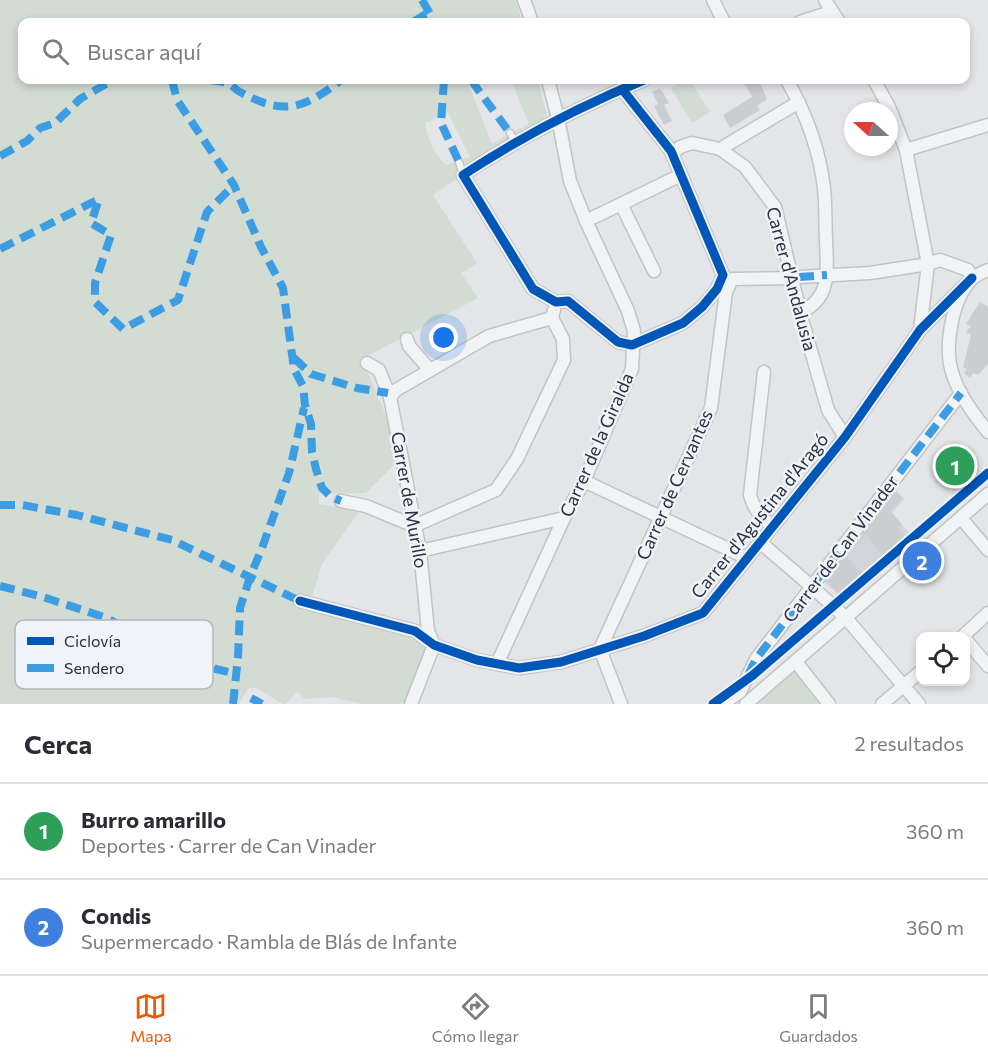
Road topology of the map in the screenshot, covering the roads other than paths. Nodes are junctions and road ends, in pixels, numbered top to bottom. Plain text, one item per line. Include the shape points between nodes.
1 (524, 0) edge
2 (713, 0) edge
3 (825, 0) edge
4 (835, 11) edge
5 (531, 18) edge
6 (722, 18) edge
7 (813, 18) edge
8 (549, 84) edge
9 (634, 84) edge
10 (789, 84) edge
11 (876, 84) edge
12 (622, 89) junction
13 (799, 102) junction
14 (558, 118) junction
15 (988, 125) edge
16 (725, 146) dead end
17 (906, 150) junction
18 (672, 154) junction
19 (459, 162) dead end
20 (463, 175) junction
21 (681, 175) junction
22 (621, 204) junction
23 (586, 221) junction
24 (928, 264) junction
25 (988, 270) edge
26 (654, 271) dead end
27 (827, 275) junction
28 (727, 277) junction
29 (796, 277) junction
30 (972, 278) junction
31 (924, 299) junction
32 (556, 302) junction
33 (942, 309) junction
34 (801, 312) junction
35 (552, 318) junction
36 (920, 330) junction
37 (407, 339) dead end
38 (632, 345) junction
39 (367, 363) dead end
40 (430, 370) junction
41 (764, 372) dead end
42 (961, 393) junction
43 (390, 398) junction
44 (988, 432) edge
45 (845, 437) junction
46 (584, 481) junction
47 (988, 494) edge
48 (341, 501) dead end
49 (564, 518) junction
50 (662, 518) junction
51 (961, 518) junction
52 (772, 525) junction
53 (414, 526) junction
54 (760, 542) junction
55 (988, 550) edge
56 (420, 551) junction
57 (747, 558) junction
58 (812, 586) junction
59 (300, 601) dead end
60 (988, 613) edge
61 (846, 618) junction
62 (967, 632) edge
63 (434, 645) junction
64 (970, 645) edge
65 (600, 649) junction
66 (796, 662) junction
67 (497, 664) junction
68 (988, 666) edge
69 (916, 676) edge
70 (904, 686) junction
71 (411, 704) edge
72 (621, 704) edge
73 (722, 704) edge
74 (746, 704) edge
75 (829, 704) edge
76 (882, 704) edge
77 (920, 704) edge

1 - 5 street
2 - 6 street
3 - 4 street
4 - 7 street
8 - 14 street, Carrer de la Giralda
9 - 12 street
10 - 13 street
11 - 17 street, Carrer d'Agustina d'Aragó
12 - 14 street
12 - 18 street
13 - 16 street
13 - 27 street via 815,145 824,188
14 - 20 street via 513,137
14 - 23 street, Carrer de la Giralda via 570,181
15 - 17 street
17 - 24 street, Carrer d'Agustina d'Aragó
18 - 21 street
18 - 29 street, Carrer d'Andalusia via 692,143 720,149 745,168 775,207
19 - 20 lane
20 - 32 street via 532,289
21 - 22 street
21 - 28 street
22 - 23 street
22 - 26 street
23 - 38 street, Carrer de la Giralda via 628,310 634,331
24 - 27 street
24 - 30 street via 940,260 968,270
24 - 31 street, Carrer d'Agustina d'Aragó
25 - 30 street
27 - 29 street
27 - 34 street via 818,301
28 - 29 street
28 - 38 street via 683,323
28 - 50 street, Carrer de Cervantes via 711,408
29 - 34 street, Carrer d'Andalusia
30 - 33 street, Carrer d'Agustina d'Aragó
30 - 42 street via 955,306 951,328 952,373
31 - 33 street
31 - 36 street, Carrer d'Agustina d'Aragó
32 - 35 street
32 - 38 street via 568,301 618,342
33 - 36 street, Carrer d'Agustina d'Aragó
34 - 45 street, Carrer d'Andalusia via 828,410
35 - 40 street via 489,336
35 - 53 street via 563,339 564,360 517,459 496,490
36 - 45 street, Carrer d'Agustina d'Aragó
37 - 40 street
38 - 46 street, Carrer de la Giralda via 633,369
39 - 43 street, Carrer de Murillo via 379,370
40 - 43 street via 396,390
41 - 52 street via 750,495 762,518
42 - 44 street
42 - 58 street, Carrer de Can Vinader
43 - 53 street, Carrer de Murillo
45 - 52 street, Carrer d'Agustina d'Aragó
46 - 49 street, Carrer de la Giralda
46 - 50 street
47 - 51 street
48 - 53 street via 366,506
49 - 56 street
49 - 67 street, Carrer de la Giralda
50 - 57 street
50 - 65 street, Carrer de Cervantes
51 - 55 street
51 - 61 street
52 - 54 street, Carrer d'Agustina d'Aragó
53 - 56 street, Carrer de Murillo
54 - 57 street, Carrer d'Agustina d'Aragó
54 - 58 street
56 - 63 street, Carrer de Murillo via 428,631
57 - 65 street, Carrer d'Agustina d'Aragó via 703,612
58 - 61 street
58 - 73 street, Carrer de Can Vinader via 756,659 740,692
59 - 63 street, Carrer d'Agustina d'Aragó via 415,632
60 - 62 street
61 - 66 street
61 - 70 street
63 - 67 street, Carrer d'Agustina d'Aragó
63 - 71 street
64 - 68 street
65 - 67 street, Carrer d'Agustina d'Aragó via 551,664 519,668
65 - 72 street
66 - 74 street
66 - 75 street
69 - 70 street
70 - 76 street
70 - 77 street

